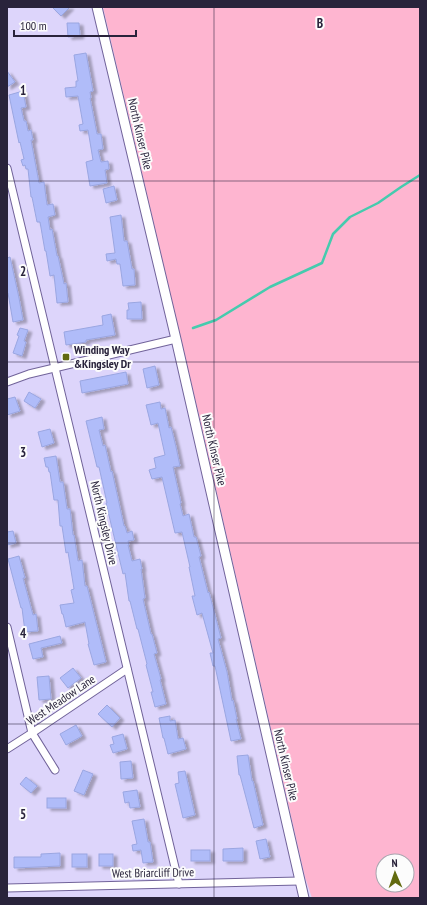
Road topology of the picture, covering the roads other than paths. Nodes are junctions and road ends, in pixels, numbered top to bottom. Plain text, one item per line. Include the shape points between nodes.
1 (98, 7) edge
2 (7, 168) edge
3 (176, 339) junction
4 (55, 368) junction
5 (7, 382) edge
6 (7, 627) edge
7 (127, 670) junction
8 (32, 733) junction
9 (7, 749) edge
10 (55, 770) dead end
11 (300, 881) junction
12 (179, 884) junction
13 (7, 888) edge
14 (304, 898) edge

1 - 3 street, North Kinser Pike
2 - 4 street, North Kingsley Drive
3 - 4 street
3 - 11 street, North Kinser Pike
4 - 5 street
4 - 7 street, North Kingsley Drive
6 - 8 street
7 - 8 street, West Meadow Lane
7 - 12 street, North Kingsley Drive
8 - 9 street, West Meadow Lane
8 - 10 street
11 - 12 street, West Briarcliff Drive
11 - 14 street, North Kinser Pike
12 - 13 street, West Briarcliff Drive

